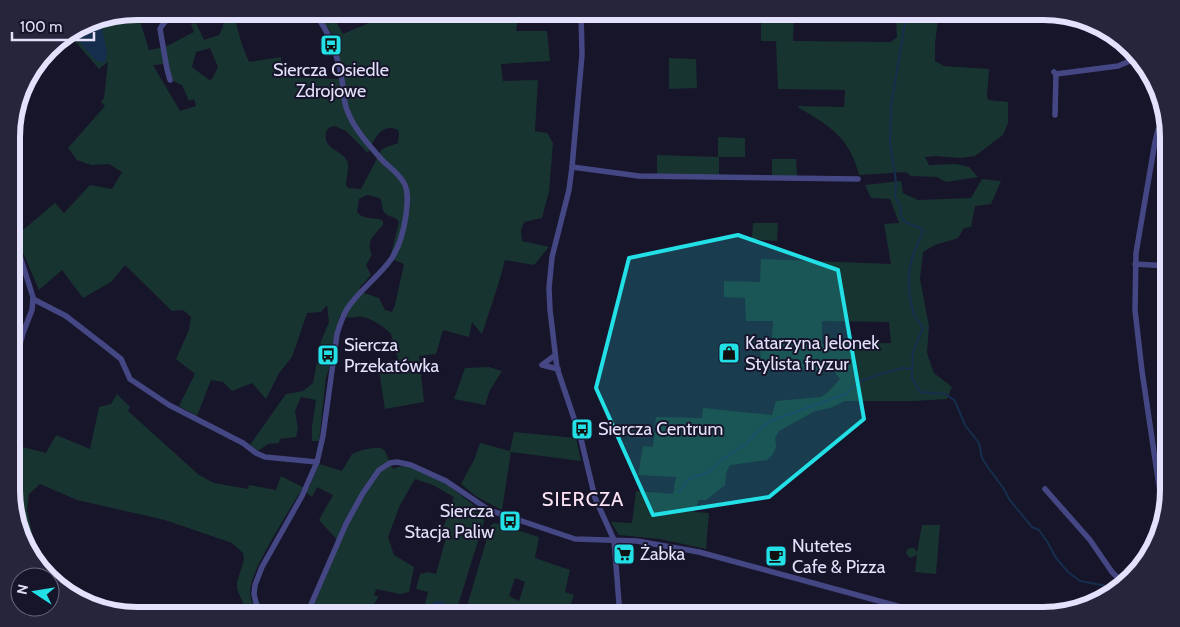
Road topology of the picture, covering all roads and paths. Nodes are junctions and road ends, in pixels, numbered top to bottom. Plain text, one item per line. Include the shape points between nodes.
1 (167, 20) edge
2 (319, 20) edge
3 (581, 20) edge
4 (1132, 61) edge
5 (170, 80) dead end
6 (1055, 115) dead end
7 (1159, 128) edge
8 (572, 167) junction
9 (858, 179) dead end
10 (20, 257) edge
11 (1135, 264) junction
12 (1160, 266) edge
13 (33, 299) junction
14 (20, 344) edge
15 (554, 356) junction
16 (558, 369) junction
17 (317, 462) junction
18 (1045, 489) dead end
19 (1160, 492) edge
20 (614, 540) junction
21 (1119, 579) edge
22 (259, 607) edge
23 (310, 607) edge
24 (619, 607) edge
25 (901, 607) edge

1 - 5 street via 160,29
2 - 17 street via 331,40 347,110 355,127 399,176 407,193 405,221 396,251 349,305 342,318
3 - 8 street via 582,55
4 - 6 street via 1118,66 1055,73
7 - 11 street
8 - 9 street via 639,176
8 - 15 street via 550,272
10 - 13 street
11 - 12 street
11 - 19 street via 1135,310
13 - 14 street
13 - 17 street via 66,316 106,347 121,359 130,378 169,405 266,458
15 - 16 street
15 - 16 street via 542,365
16 - 20 street via 596,498
17 - 22 street via 256,580 255,599
18 - 21 street
20 - 23 street via 575,539 489,510 457,487 430,474 411,465 390,463 372,478 350,516
20 - 24 street
20 - 25 street via 699,552

